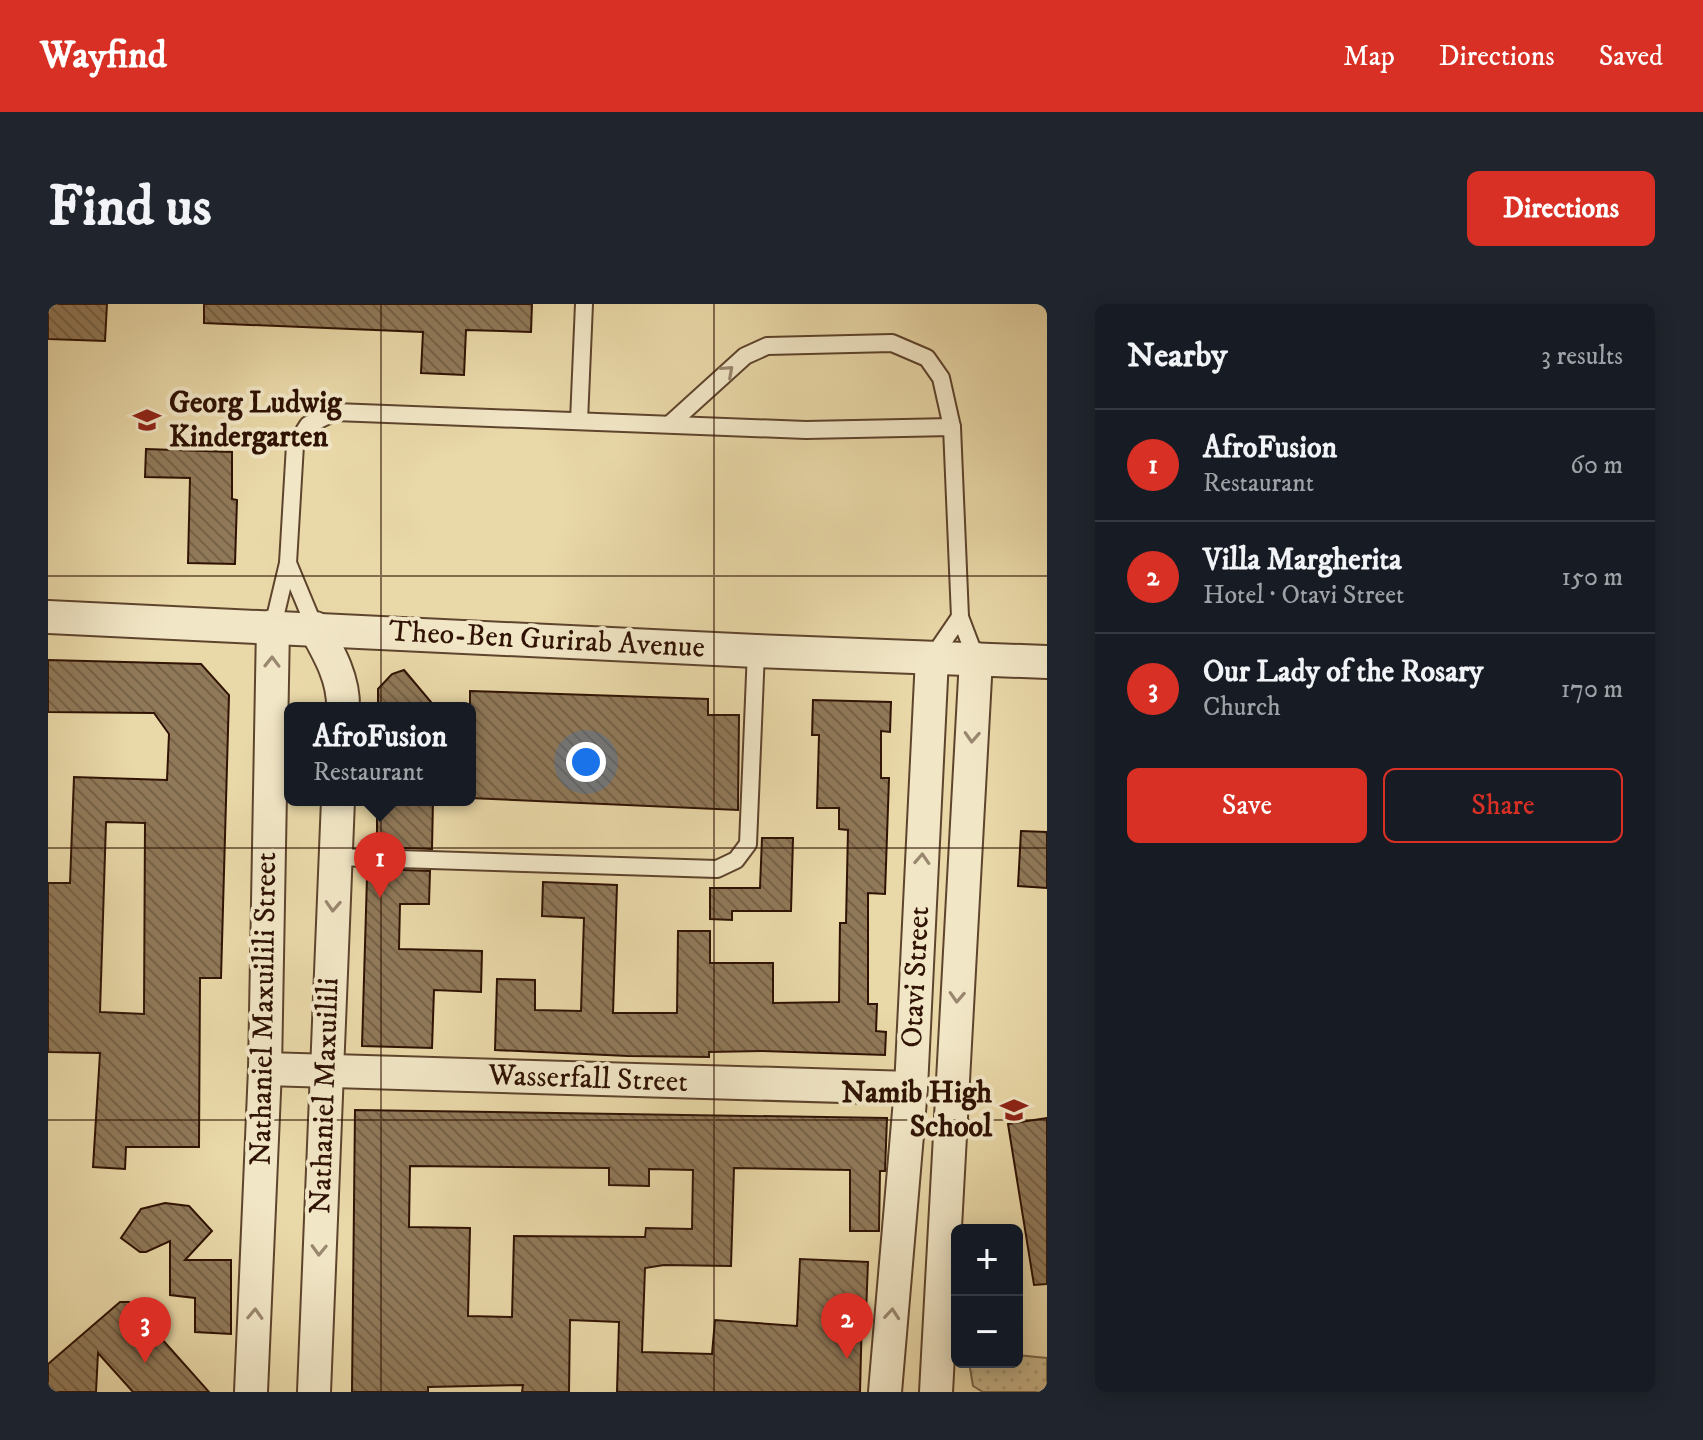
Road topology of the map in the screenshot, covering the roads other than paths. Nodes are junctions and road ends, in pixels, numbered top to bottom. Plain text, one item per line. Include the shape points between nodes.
1 (584, 304) edge
2 (579, 421) junction
3 (670, 424) junction
4 (952, 427) junction
5 (288, 563) junction
6 (48, 617) edge
7 (960, 617) junction
8 (273, 626) junction
9 (315, 628) junction
10 (756, 651) junction
11 (932, 658) junction
12 (976, 659) junction
13 (1047, 662) edge
14 (343, 702) edge
15 (338, 806) edge
16 (335, 857) junction
17 (265, 1069) junction
18 (326, 1072) junction
19 (911, 1088) junction
20 (251, 1392) edge
21 (314, 1392) edge
22 (885, 1392) edge
23 (936, 1392) edge

1 - 2 lane
2 - 3 lane
2 - 5 lane via 335,412 308,425 295,445
3 - 4 lane via 806,430
3 -> 4 lane via 745,356 767,346 892,343 927,358 941,378
4 - 7 lane
5 - 8 lane
5 - 9 lane
6 - 8 street, Theo-Ben Gurirab Avenue
7 - 11 lane
7 - 12 lane
8 - 9 street, Theo-Ben Gurirab Avenue
17 -> 8 street, Nathaniel Maxuilili Street
9 - 10 street, Theo-Ben Gurirab Avenue
9 - 14 street via 333,659
10 - 11 street, Theo-Ben Gurirab Avenue
10 - 16 lane via 748,844 726,865 717,869
11 - 12 street, Theo-Ben Gurirab Avenue
19 -> 11 street, Otavi Street
12 - 13 street, Theo-Ben Gurirab Avenue
12 -> 23 street, Otavi Street
15 - 16 street, Nathaniel Maxuilili
16 -> 18 street, Nathaniel Maxuilili
17 - 18 street, Wasserfall Street
20 -> 17 street, Nathaniel Maxuilili Street
18 - 19 street, Wasserfall Street
18 -> 21 street, Nathaniel Maxuilili
22 -> 19 street, Otavi Street

